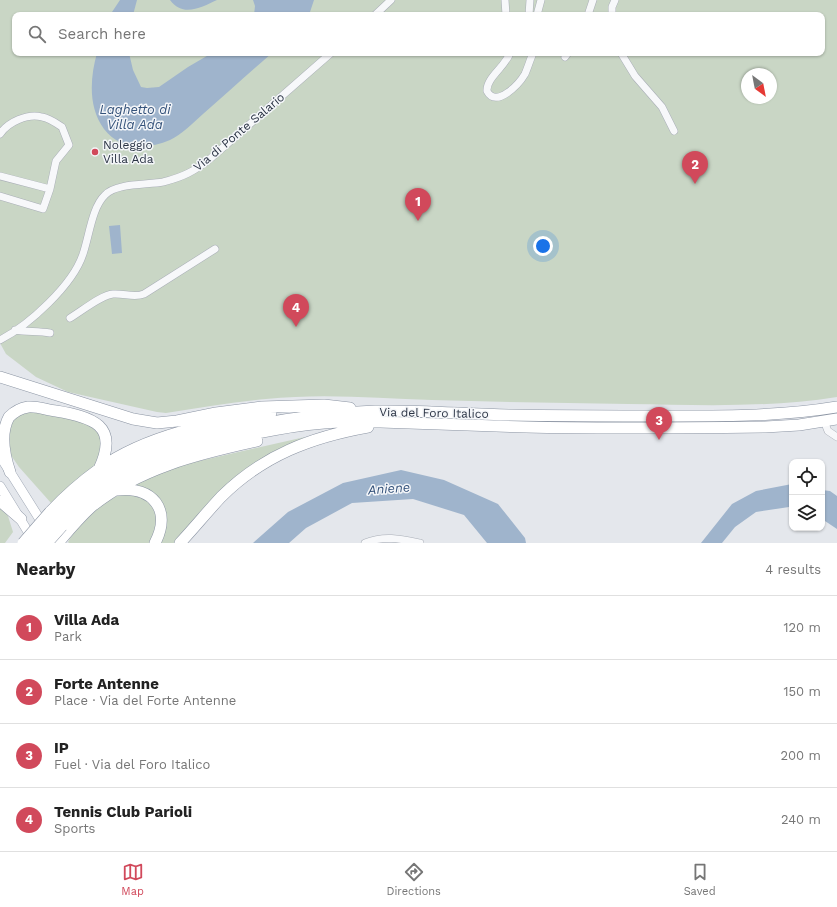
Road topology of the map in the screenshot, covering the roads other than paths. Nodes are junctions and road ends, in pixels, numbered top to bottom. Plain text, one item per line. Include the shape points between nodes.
1 (391, 0) edge
2 (505, 0) edge
3 (530, 0) edge
4 (541, 0) edge
5 (593, 0) edge
6 (615, 0) edge
7 (378, 12) edge
8 (506, 12) edge
9 (529, 12) edge
10 (539, 12) edge
11 (589, 12) edge
12 (612, 12) edge
13 (329, 56) edge
14 (508, 56) edge
15 (532, 56) edge
16 (623, 56) edge
17 (674, 131) dead end
18 (0, 134) edge
19 (0, 176) edge
20 (50, 189) junction
21 (0, 196) edge
22 (215, 249) dead end
23 (70, 318) dead end
24 (15, 330) junction
25 (50, 334) dead end
26 (0, 340) edge
27 (0, 377) edge
28 (313, 406) junction
29 (837, 407) edge
30 (376, 411) junction
31 (837, 419) edge
32 (824, 421) junction
33 (391, 422) junction
34 (328, 423) junction
35 (837, 437) edge
36 (0, 456) edge
37 (99, 469) junction
38 (10, 472) junction
39 (0, 486) edge
40 (115, 490) junction
41 (0, 501) edge
42 (21, 519) junction
43 (59, 522) junction
44 (23, 543) edge
45 (35, 543) edge
46 (47, 543) edge
47 (54, 543) edge
48 (58, 543) edge
49 (155, 543) edge
50 (180, 543) edge
51 (365, 543) edge
52 (420, 543) edge

1 - 7 street
2 - 8 street
3 - 9 street
4 - 10 street
5 - 11 street
6 - 12 street
13 - 24 street, Via di Ponte Salario via 194,171 163,182 124,187 106,193 98,205 75,272 58,293
14 - 15 street via 487,84 488,93 494,97 503,96 517,84
16 - 17 street via 635,76 662,107
18 - 20 street via 4,128 28,116 42,117 62,127 69,145 56,161
19 - 20 street
20 - 21 street via 43,209
22 - 23 street via 144,294 108,295
24 - 25 street
24 - 26 street, Via di Ponte Salario
27 - 28 highway via 133,419 157,423 256,408
28 - 30 highway
28 - 37 highway via 244,418 168,436 132,450
29 - 30 highway, Via del Foro Italico via 800,413 734,416
30 - 43 highway, Via del Foro Italico via 269,422 159,449 136,458 100,479 74,500
31 - 32 highway, Via del Foro Italico
32 - 33 highway, Via del Foro Italico via 771,427 626,428
32 - 35 street via 830,433
33 - 34 highway, Via del Foro Italico
33 - 50 highway via 320,438 272,459 225,494
34 - 40 highway via 172,463 139,476
34 - 43 highway, Via del Foro Italico via 256,433 151,461 129,471 101,489
36 - 38 main road
37 - 38 highway via 107,445 103,432 96,422 81,416 29,407 12,414 2,428 2,445
37 - 43 highway via 72,490
38 - 47 main road
39 - 42 main road
40 - 43 highway via 87,511
40 - 49 highway via 139,490 155,503 162,521
41 - 42 highway
42 - 45 main road
43 - 44 highway, bridge
43 - 45 highway, bridge
43 - 46 highway, bridge
43 - 48 highway
51 - 52 street via 375,539 395,538

